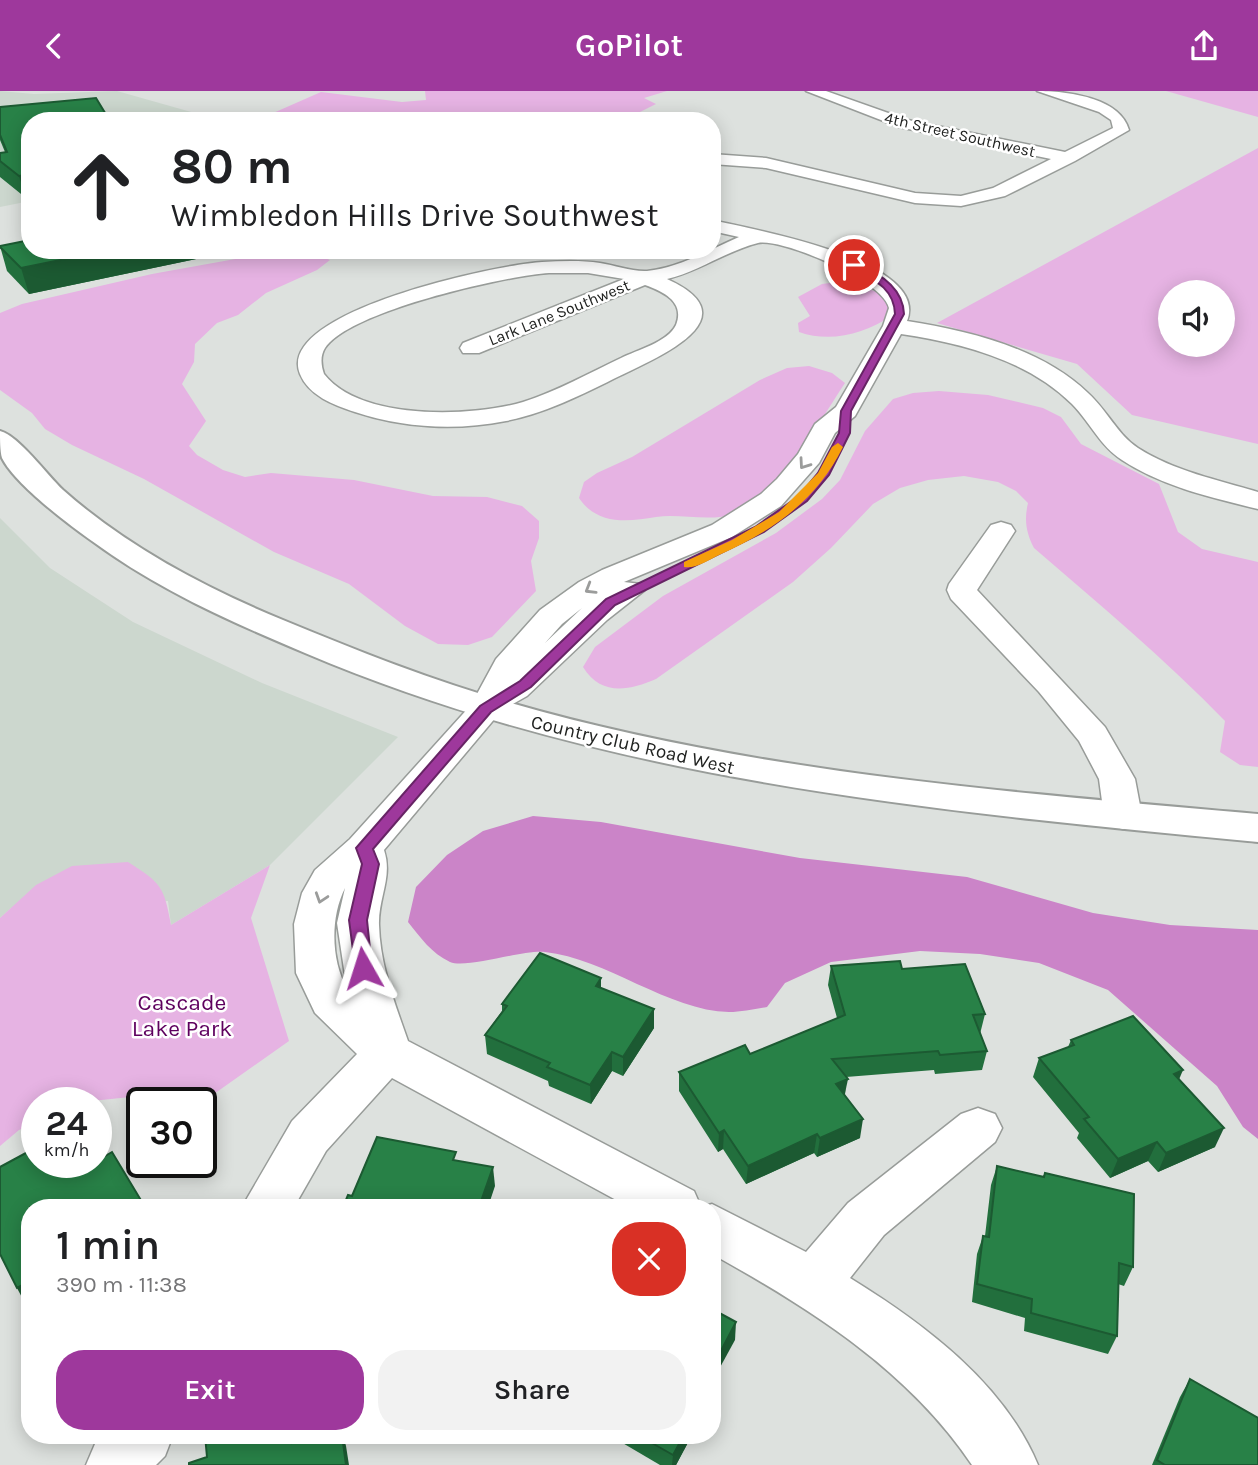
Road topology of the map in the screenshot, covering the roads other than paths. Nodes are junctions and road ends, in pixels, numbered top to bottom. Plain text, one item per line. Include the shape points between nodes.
1 (813, 91) edge
2 (1044, 91) edge
3 (1069, 158) junction
4 (721, 160) edge
5 (721, 227) edge
6 (749, 235) junction
7 (721, 242) edge
8 (721, 248) edge
9 (676, 259) edge
10 (698, 259) edge
11 (647, 277) junction
12 (894, 326) junction
13 (471, 348) dead end
14 (0, 439) edge
15 (1258, 501) edge
16 (1001, 531) dead end
17 (486, 709) junction
18 (1123, 816) junction
19 (1258, 828) edge
20 (388, 1051) junction
21 (978, 1128) dead end
22 (271, 1199) edge
23 (661, 1199) edge
24 (721, 1232) edge
25 (813, 1285) junction
26 (136, 1444) edge
27 (116, 1465) edge
28 (1008, 1465) edge

1 - 3 street, 4th Street Southwest via 904,124
2 - 3 street via 1104,110 1121,123 1117,134
3 - 4 street via 988,197 946,201 766,163
5 - 6 street
6 - 7 street
6 - 8 street, Lark Lane Southwest
6 - 12 street via 830,257 875,275 899,302
9 - 11 street, Lark Lane Southwest via 656,267
10 - 11 street, Lark Lane Southwest
11 - 11 street via 589,267 545,267 470,280 340,326 317,342 310,367 324,389 385,412 451,418 533,406 664,345 685,330 690,312 687,304
11 - 13 street, Lark Lane Southwest
12 - 15 street via 982,347 1046,373 1085,403 1130,455
12 - 17 street via 846,411 845,433 823,475 784,514 736,543 610,602 525,684
14 - 17 main road, Country Club Road West via 48,492 75,514 179,583 330,653
16 - 18 street via 962,590 1098,743 1117,778
17 - 18 main road, Country Club Road West via 640,748 807,779
17 - 20 street via 364,848 344,862 322,893 314,923 314,954 330,1000
18 - 19 main road, Country Club Road West
20 - 22 street via 309,1136
20 - 23 street
21 - 25 street via 866,1219
24 - 25 street
25 - 28 street via 933,1374 970,1413
26 - 27 street

